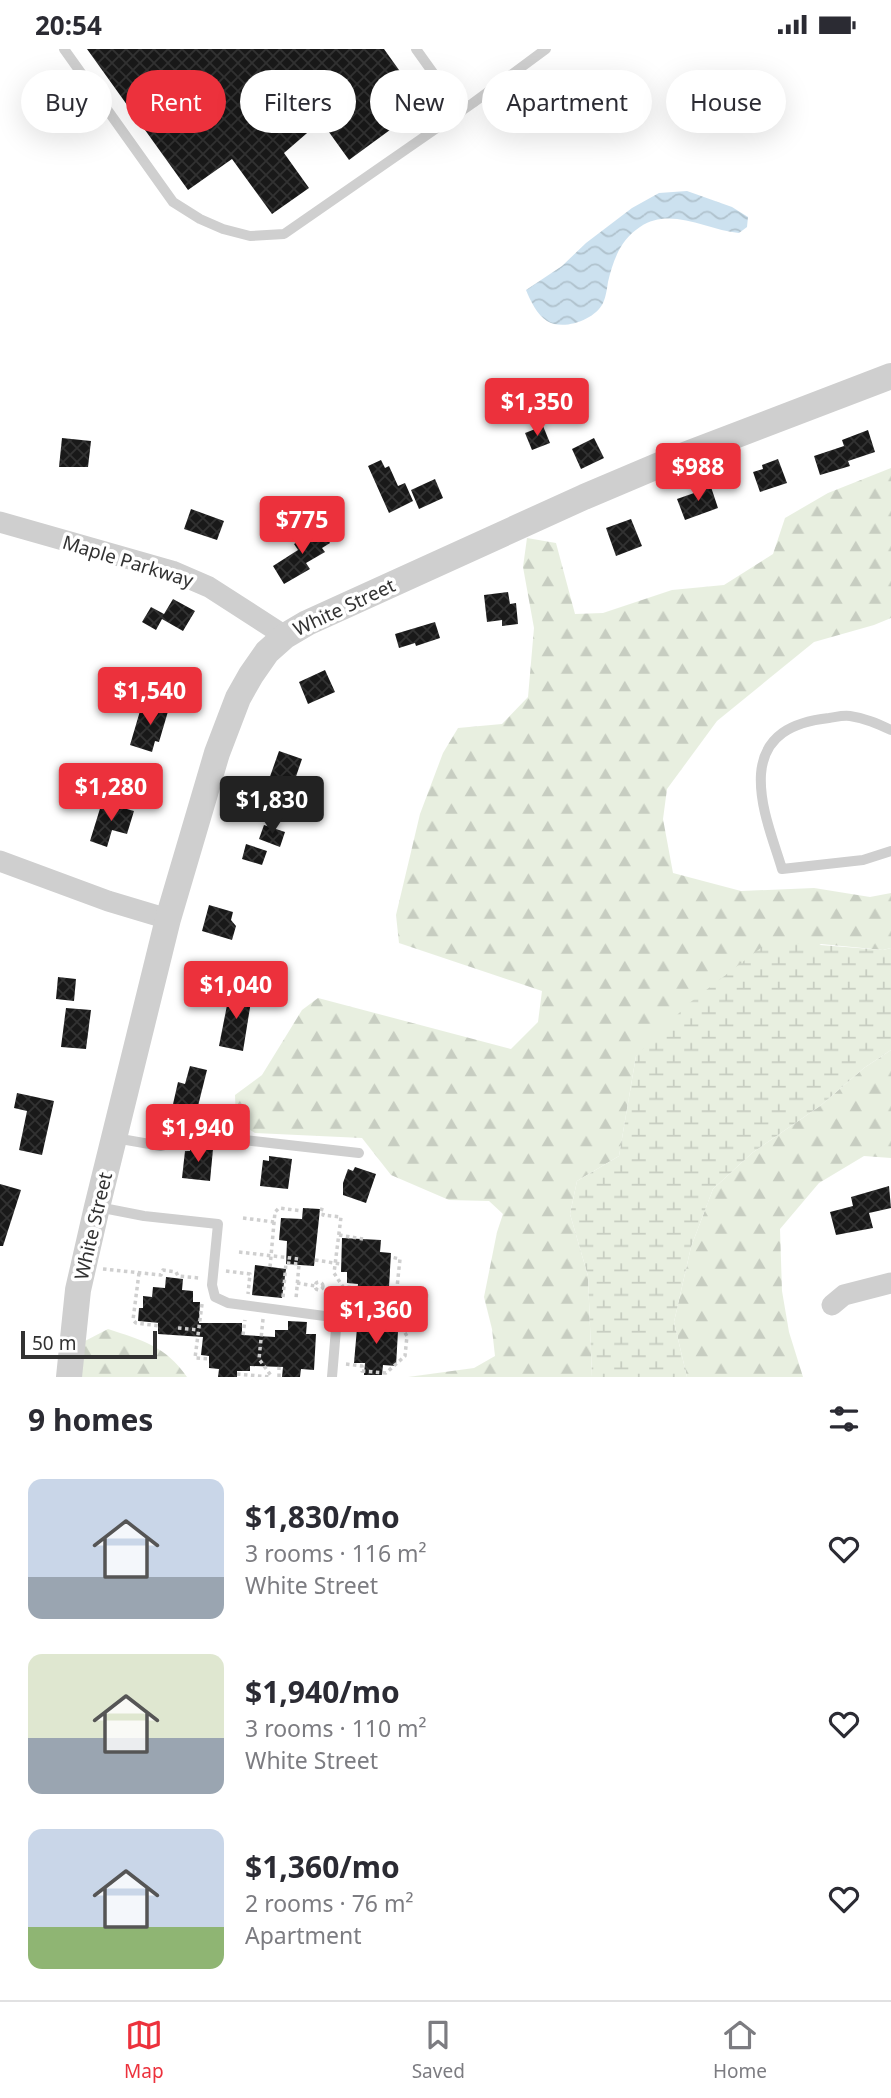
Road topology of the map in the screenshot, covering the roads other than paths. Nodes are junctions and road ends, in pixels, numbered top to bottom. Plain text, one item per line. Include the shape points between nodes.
1 (64, 49) edge
2 (416, 49) edge
3 (546, 49) edge
4 (431, 70) edge
5 (468, 107) edge
6 (431, 133) edge
7 (891, 376) edge
8 (0, 522) edge
9 (285, 636) junction
10 (891, 730) edge
11 (891, 851) edge
12 (0, 861) edge
13 (168, 919) junction
14 (114, 1138) junction
15 (359, 1153) dead end
16 (97, 1207) junction
17 (891, 1283) edge
18 (832, 1305) dead end
19 (69, 1377) edge
20 (332, 1377) edge

1 - 6 lane via 173,202 200,219 250,236 284,234
2 - 4 lane
3 - 5 lane
7 - 9 street, White Street via 584,497
8 - 9 street, Maple Parkway via 172,571 209,587
9 - 13 street, White Street via 267,652 238,698
10 - 11 lane via 847,716 811,720 783,731 769,748 761,772 761,795 782,869 863,860
12 - 13 street
13 - 14 street, White Street
14 - 15 lane via 161,1146 191,1134
14 - 16 street, White Street
16 - 19 street, White Street via 78,1290
16 - 20 lane via 218,1224 210,1276 213,1292 220,1300 332,1317 336,1329
17 - 18 street via 844,1295

